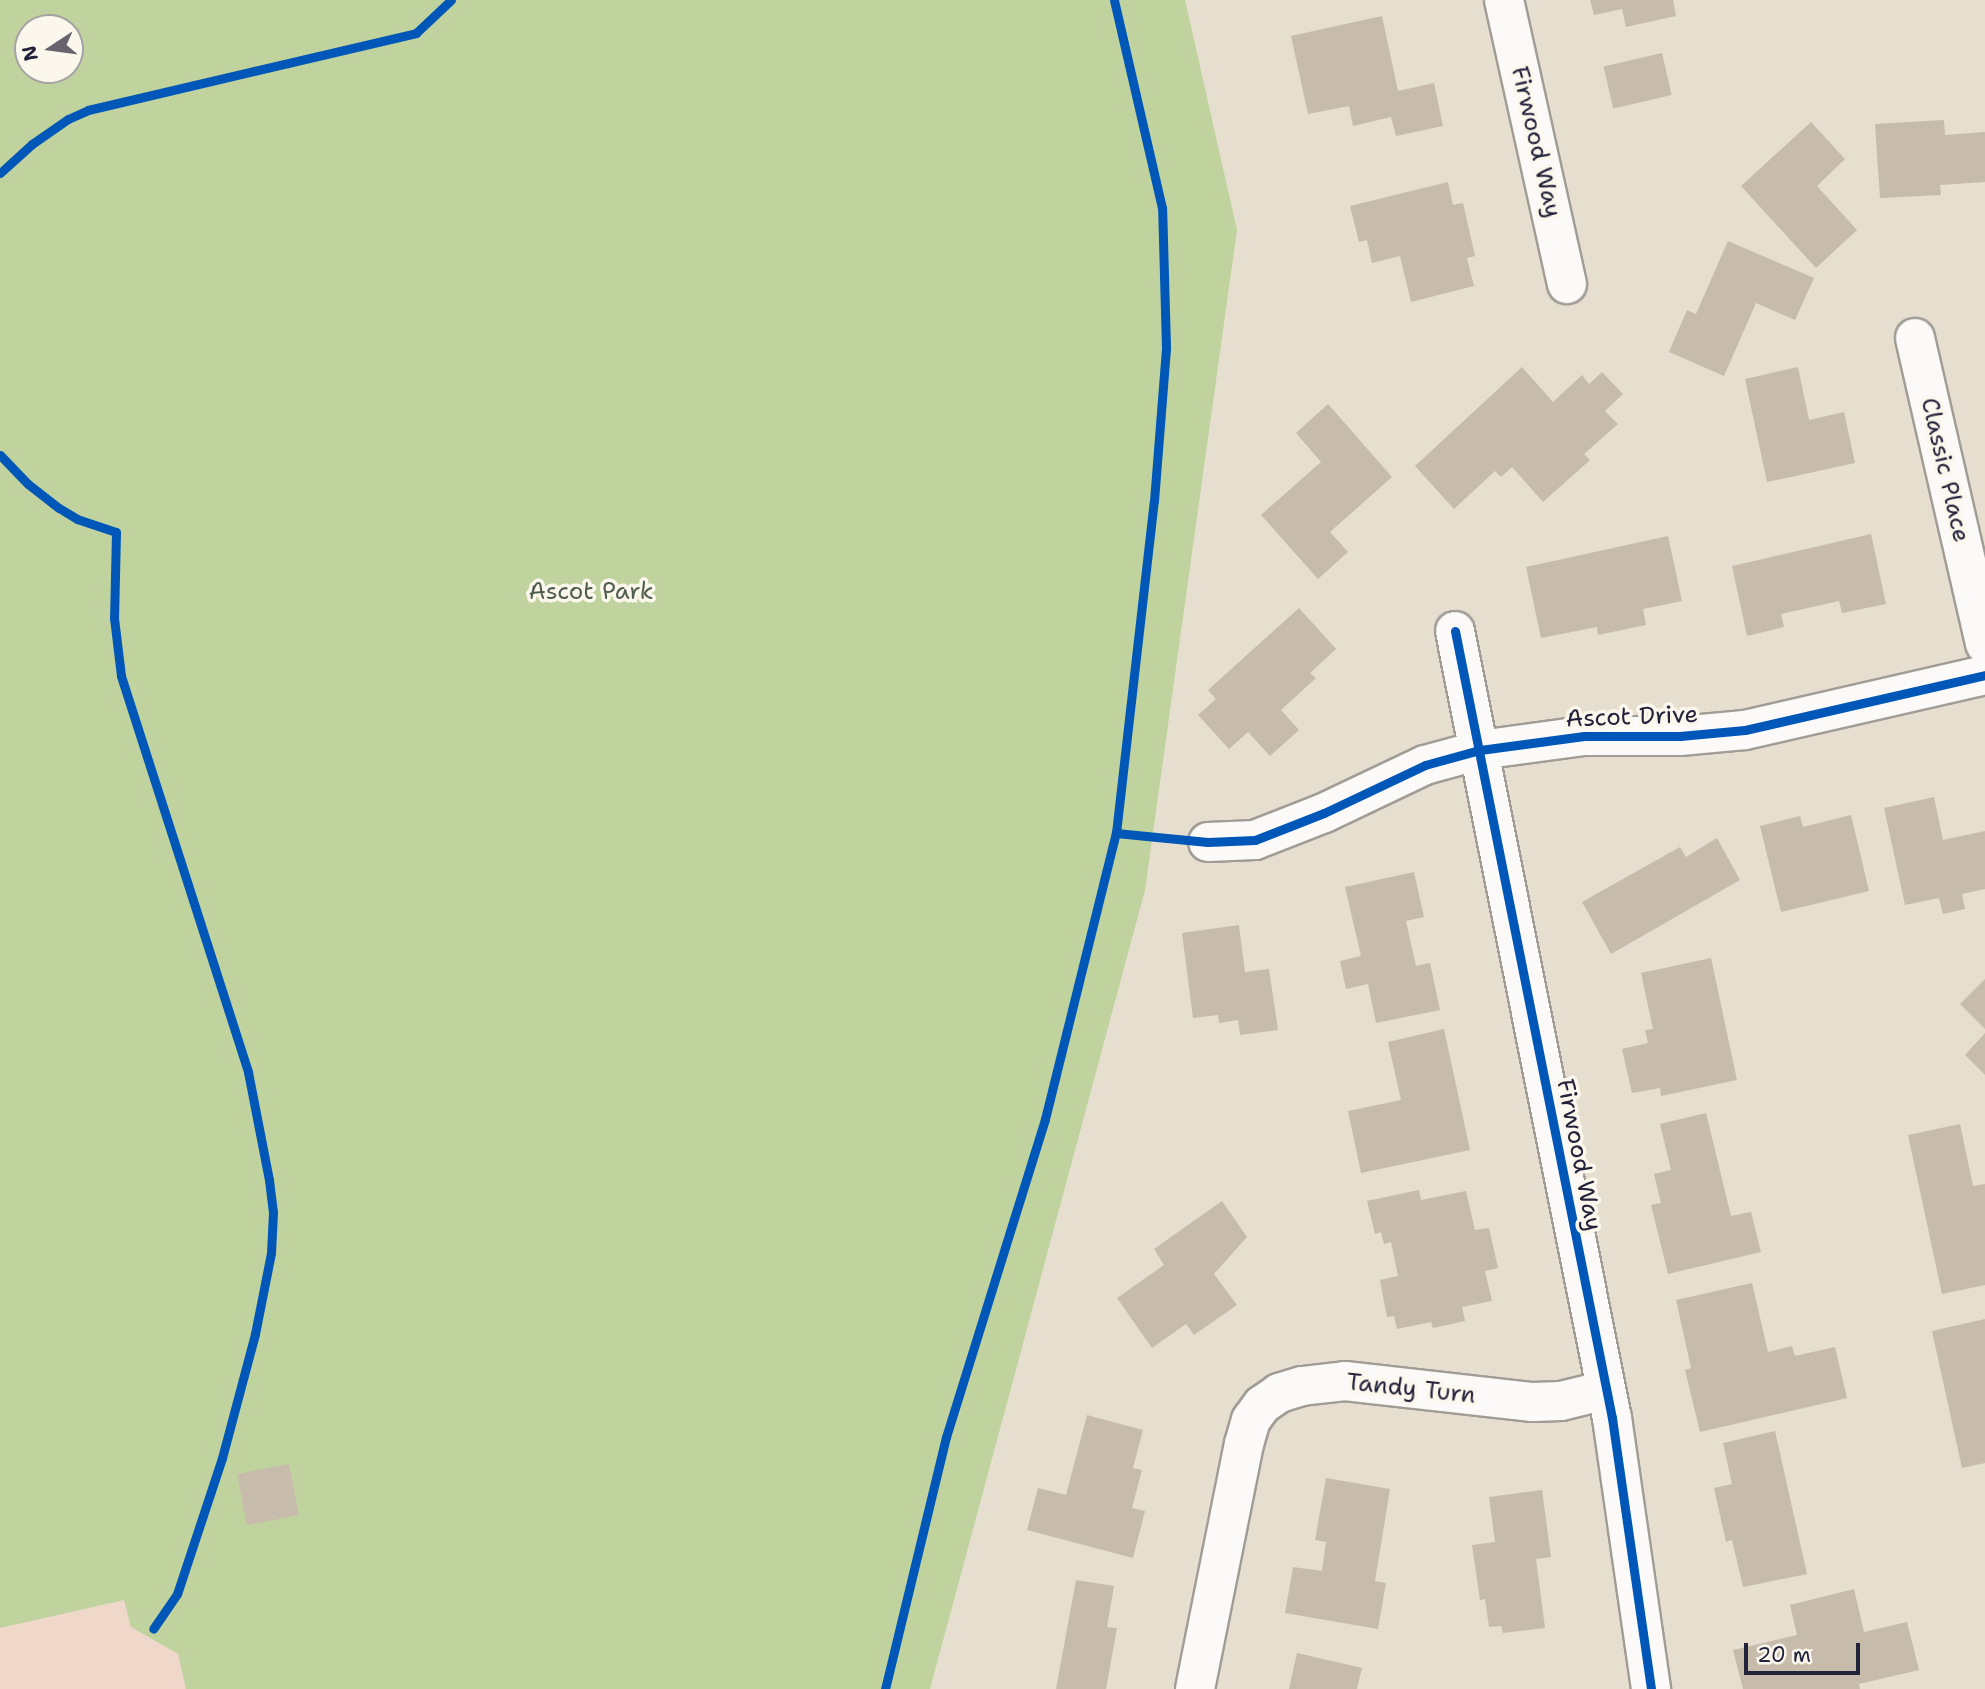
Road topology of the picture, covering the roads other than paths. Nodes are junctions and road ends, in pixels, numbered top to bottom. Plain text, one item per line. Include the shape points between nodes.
1 (1504, 0) edge
2 (1567, 284) dead end
3 (1915, 338) dead end
4 (1455, 631) dead end
5 (1985, 644) edge
6 (1985, 675) edge
7 (1480, 750) junction
8 (1209, 842) dead end
9 (1606, 1390) junction
10 (1195, 1689) edge
11 (1651, 1689) edge

1 - 2 street, Firwood Way
3 - 5 street, Classic Place
4 - 7 street, Firwood Way
6 - 7 street, Ascot Drive via 1745,730 1680,736 1584,736
7 - 8 street, Ascot Drive via 1425,765 1255,840
7 - 9 street, Firwood Way
9 - 10 street, Tandy Turn via 1561,1401 1533,1402 1345,1381 1302,1386 1279,1393 1262,1405 1251,1420 1244,1444
9 - 11 street, Firwood Way

